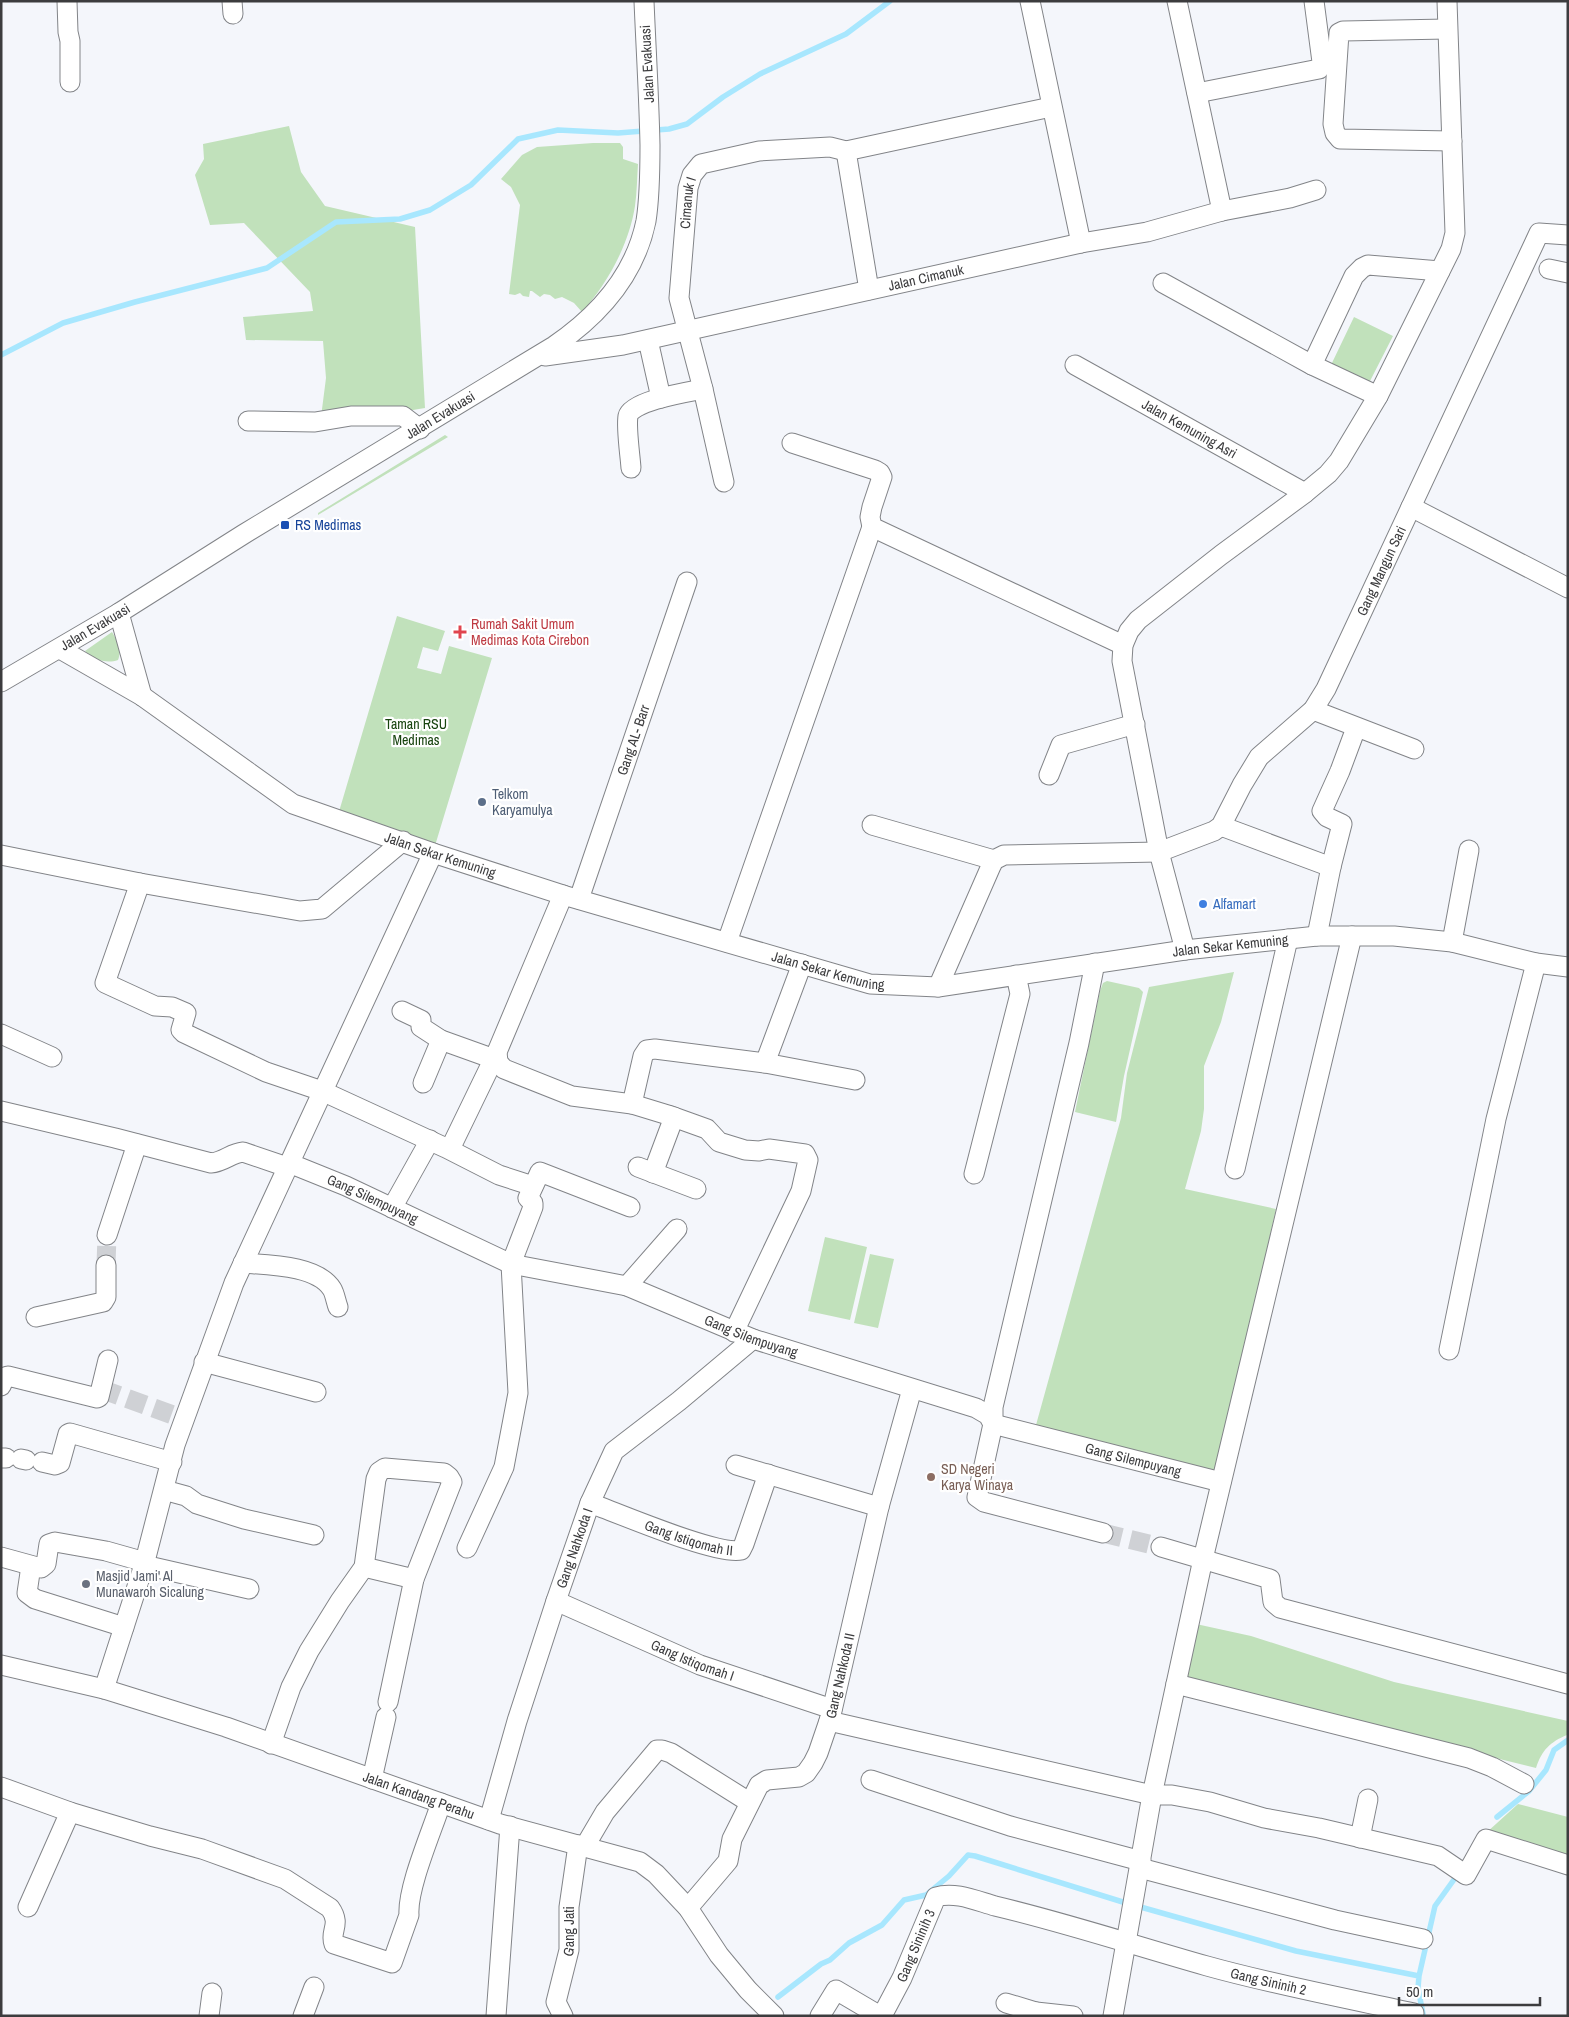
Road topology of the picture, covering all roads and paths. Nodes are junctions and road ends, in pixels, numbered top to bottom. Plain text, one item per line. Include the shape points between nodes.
1 (67, 1) edge
2 (644, 1) edge
3 (1030, 1) edge
4 (1177, 1) edge
5 (1314, 1) edge
6 (1447, 1) edge
7 (1447, 28) junction
8 (70, 82) dead end
9 (1197, 93) junction
10 (1051, 106) junction
11 (1452, 141) junction
12 (846, 151) junction
13 (1316, 190) dead end
14 (1222, 211) junction
15 (1568, 235) edge
16 (1081, 244) junction
17 (1549, 269) dead end
18 (1440, 270) junction
19 (1568, 273) edge
20 (1163, 283) dead end
21 (869, 290) junction
22 (686, 331) junction
23 (648, 340) junction
24 (535, 357) junction
25 (1075, 365) dead end
26 (1312, 365) junction
27 (703, 389) junction
28 (1378, 396) junction
29 (661, 398) junction
30 (248, 421) dead end
31 (420, 429) junction
32 (792, 443) dead end
33 (631, 468) dead end
34 (724, 482) dead end
35 (1305, 493) junction
36 (1411, 507) junction
37 (872, 527) junction
38 (687, 582) dead end
39 (1568, 588) edge
40 (119, 613) junction
41 (1123, 645) junction
42 (60, 649) junction
43 (1, 682) edge
44 (142, 696) junction
45 (1313, 710) junction
46 (1135, 724) junction
47 (1356, 728) junction
48 (1414, 749) dead end
49 (1049, 775) dead end
50 (872, 825) dead end
51 (1221, 826) junction
52 (403, 841) junction
53 (1469, 850) dead end
54 (1158, 852) junction
55 (433, 853) junction
56 (1, 855) edge
57 (994, 860) junction
58 (1331, 868) junction
59 (140, 883) junction
60 (571, 897) junction
61 (1317, 936) junction
62 (1352, 936) junction
63 (1288, 939) junction
64 (727, 942) junction
65 (1452, 942) junction
66 (1185, 950) junction
67 (1095, 963) junction
68 (1536, 963) junction
69 (802, 964) junction
70 (1568, 968) edge
71 (1016, 975) junction
72 (938, 986) junction
73 (402, 1011) dead end
74 (1, 1034) edge
75 (441, 1040) junction
76 (495, 1055) junction
77 (52, 1056) dead end
78 (765, 1063) junction
79 (855, 1080) dead end
80 (423, 1083) dead end
81 (322, 1091) junction
82 (632, 1104) junction
83 (1, 1111) edge
84 (674, 1117) junction
85 (430, 1140) junction
86 (137, 1144) junction
87 (450, 1150) junction
88 (288, 1165) junction
89 (1235, 1169) dead end
90 (974, 1174) dead end
91 (533, 1186) junction
92 (696, 1189) dead end
93 (630, 1207) dead end
94 (392, 1208) junction
95 (677, 1228) dead end
96 (107, 1235) tunnel mouth
97 (243, 1263) junction
98 (511, 1264) junction
99 (106, 1265) tunnel mouth
100 (627, 1286) junction
101 (338, 1307) dead end
102 (36, 1317) dead end
103 (734, 1332) junction
104 (754, 1339) junction
105 (1449, 1350) dead end
106 (108, 1360) dead end
107 (204, 1362) junction
108 (1, 1386) edge
109 (912, 1389) junction
110 (316, 1392) dead end
111 (993, 1424) junction
112 (19, 1459) edge
113 (172, 1462) junction
114 (736, 1465) dead end
115 (768, 1474) junction
116 (1221, 1482) junction
117 (164, 1490) junction
118 (590, 1503) junction
119 (879, 1507) junction
120 (1103, 1533) tunnel mouth
121 (314, 1535) dead end
122 (1161, 1547) tunnel mouth
123 (467, 1548) dead end
124 (1, 1557) edge
125 (1203, 1558) junction
126 (144, 1563) junction
127 (31, 1566) junction
128 (364, 1567) junction
129 (414, 1579) junction
130 (249, 1590) dead end
131 (556, 1601) junction
132 (124, 1627) junction
133 (1, 1665) edge
134 (1176, 1684) junction
135 (1568, 1684) edge
136 (104, 1688) junction
137 (830, 1715) junction
138 (271, 1744) junction
139 (372, 1779) junction
140 (871, 1780) dead end
141 (1524, 1784) dead end
142 (1, 1787) edge
143 (1152, 1794) junction
144 (1368, 1799) dead end
145 (749, 1802) junction
146 (441, 1803) junction
147 (70, 1812) junction
148 (489, 1820) junction
149 (510, 1826) junction
150 (1360, 1838) junction
151 (582, 1846) junction
152 (1140, 1864) junction
153 (1568, 1866) edge
154 (28, 1907) dead end
155 (688, 1908) junction
156 (1424, 1939) dead end
157 (1125, 1942) junction
158 (314, 1986) dead end
159 (212, 1993) dead end
160 (1006, 2003) dead end
161 (1355, 2008) edge
162 (1035, 2014) edge
163 (1414, 2014) dead end
164 (209, 2016) edge
165 (303, 2016) edge
166 (496, 2016) edge
167 (563, 2016) edge
168 (774, 2016) edge
169 (820, 2016) edge
170 (1073, 2016) edge
171 (1113, 2016) edge

1 - 8 street
2 - 24 street, Jalan Evakuasi via 650,142 646,221 625,274 611,295 589,320
3 - 10 street
4 - 9 street
5 - 9 street via 1322,62 1317,70
6 - 7 street
7 - 11 street
7 - 11 street via 1339,33 1332,124 1340,139
9 - 14 street
10 - 12 street
10 - 16 street
11 - 18 street via 1455,233
12 - 21 street
12 - 22 street, Cimanuk I via 830,147 759,151 701,164 692,175 688,188 679,298
13 - 14 street, Jalan Cimanuk
14 - 16 street, Jalan Cimanuk via 1147,232
15 - 36 street, Gang Mangun Sari via 1539,233
16 - 21 street, Jalan Cimanuk
17 - 19 street
18 - 26 street via 1368,265 1362,268 1354,276
18 - 28 street
20 - 26 street
21 - 22 street, Jalan Cimanuk
22 - 23 street, Jalan Cimanuk
22 - 27 street, Cimanuk I
23 - 24 street, Jalan Cimanuk
23 - 29 street
24 - 31 street, Jalan Evakuasi
25 - 35 street, Jalan Kemuning Asri
26 - 28 street
27 - 29 street
27 - 34 street, Cimanuk I
28 - 35 street via 1339,461
29 - 33 street via 633,408 628,416
30 - 31 street via 315,422 352,416 403,416
31 - 40 street, Jalan Evakuasi
32 - 37 street via 880,473 882,477 870,517
35 - 41 street via 1138,620
36 - 39 street
36 - 45 street, Gang Mangun Sari via 1326,689
37 - 41 street
37 - 64 street
38 - 60 street, Gang AL- Barr
40 - 42 street, Jalan Evakuasi
40 - 44 street
41 - 46 street via 1125,681
42 - 43 street, Jalan Evakuasi
42 - 44 street, Jalan Sekar Kemuning
44 - 52 street, Jalan Sekar Kemuning via 294,804
45 - 47 street
45 - 51 street, Gang Mangun Sari via 1259,757
46 - 49 street via 1060,745
46 - 54 street
47 - 48 street
47 - 58 street via 1322,811 1342,824
50 - 57 street
51 - 54 street
51 - 58 street
52 - 55 street, Jalan Sekar Kemuning
52 - 59 street via 322,909 311,911
53 - 65 street
54 - 57 street via 1004,854
54 - 66 street
55 - 60 street, Jalan Sekar Kemuning
55 - 81 street
56 - 59 street
57 - 72 street
58 - 61 street
59 - 81 street via 105,983 156,1006 172,1007 186,1013 181,1030 184,1033 266,1072
60 - 64 street, Jalan Sekar Kemuning
60 - 76 street, Gang AL- Barr
61 - 62 street, Jalan Sekar Kemuning
61 - 63 street, Jalan Sekar Kemuning
62 - 65 street, Jalan Sekar Kemuning via 1394,936
62 - 116 street
63 - 66 street, Jalan Sekar Kemuning
63 - 89 street
64 - 69 street, Jalan Sekar Kemuning
65 - 68 street, Jalan Sekar Kemuning
66 - 67 street, Jalan Sekar Kemuning
67 - 71 street, Jalan Sekar Kemuning
67 - 111 street via 993,1407
68 - 70 street, Jalan Sekar Kemuning
68 - 105 street via 1496,1119
69 - 72 street, Jalan Sekar Kemuning via 870,984
69 - 78 street
71 - 72 street, Jalan Sekar Kemuning
71 - 90 street via 1020,994
73 - 75 street via 422,1020 421,1027
74 - 77 street
75 - 76 street
75 - 80 street
76 - 82 street via 504,1069 572,1096
76 - 87 street, Gang AL- Barr
78 - 79 street
78 - 82 street via 647,1050
81 - 85 street
81 - 88 street
82 - 84 street
83 - 86 street, Gang Silempuyang
84 - 92 street via 645,1170
84 - 103 street via 707,1129 719,1142 745,1150 798,1152 805,1154 808,1160 800,1191
85 - 87 street
85 - 94 street
86 - 88 street, Gang Silempuyang via 211,1164 235,1152 243,1152
86 - 96 street
87 - 91 street via 499,1175
88 - 94 street, Gang Silempuyang via 346,1186
88 - 97 street
91 - 93 street via 540,1172
91 - 98 street via 528,1198 533,1207
94 - 98 street, Gang Silempuyang
95 - 100 street
97 - 101 street via 285,1267 321,1278 332,1289
97 - 107 street
98 - 100 street, Gang Silempuyang
98 - 123 street via 518,1393 504,1467
99 - 102 street via 106,1298 103,1302
100 - 103 street, Gang Silempuyang
103 - 104 street, Gang Silempuyang
104 - 109 street, Gang Silempuyang
104 - 118 street, Gang Nahkoda I via 614,1451
106 - 108 street via 97,1398 8,1376
107 - 110 street
107 - 113 street
109 - 111 street, Gang Silempuyang via 976,1408 988,1415
109 - 119 street, Gang Nahkoda II
111 - 116 street, Gang Silempuyang
111 - 120 street via 977,1497 984,1502
112 - 113 street via 60,1463 69,1433
113 - 117 street
114 - 115 street
115 - 118 street, Gang Istiqomah II via 744,1544 741,1550 734,1552
115 - 119 street
116 - 125 street
117 - 121 street via 244,1519
117 - 126 street
118 - 131 street, Gang Nahkoda I
119 - 137 street, Gang Nahkoda II
122 - 125 street
124 - 127 street
125 - 134 street
125 - 135 street via 1270,1579 1273,1602 1280,1608
126 - 127 street via 106,1551 55,1542 50,1544 44,1566
126 - 130 street
126 - 132 street
127 - 132 street via 27,1593 34,1599
128 - 129 street
128 - 129 street via 379,1472 385,1468 444,1473 452,1482
128 - 138 street via 309,1651 291,1686
129 - 139 street
131 - 137 street, Gang Istiqomah I via 700,1665
131 - 148 street, Gang Nahkoda I
132 - 136 street
133 - 136 street, Jalan Kandang Perahu
134 - 141 street via 1469,1758
134 - 143 street
136 - 138 street, Jalan Kandang Perahu
137 - 143 street, Gang Istiqomah I
137 - 145 street, Gang Nahkoda II via 813,1763 806,1773 799,1777 767,1780 759,1785
138 - 139 street, Jalan Kandang Perahu
139 - 146 street, Jalan Kandang Perahu
140 - 152 street
142 - 147 street
143 - 150 street, Gang Istiqomah I via 1210,1802 1264,1818
143 - 152 street
144 - 150 street
145 - 151 street via 671,1753 657,1750 605,1812
145 - 155 street, Gang Nahkoda II via 732,1839 728,1861
146 - 147 street via 412,1889 409,1915 392,1963 334,1944 335,1915 330,1908 285,1879 202,1849
146 - 148 street, Jalan Kandang Perahu
147 - 154 street
148 - 149 street, Jalan Kandang Perahu
149 - 151 street, Jalan Kandang Perahu
149 - 166 street
150 - 153 street, Gang Istiqomah I via 1438,1856 1466,1875 1486,1839
151 - 155 street, Jalan Kandang Perahu via 640,1862
151 - 167 street, Gang Jati via 569,1907 569,1950 556,2002
152 - 156 street via 1335,1920
152 - 157 street
155 - 168 street, Jalan Kandang Perahu via 719,1954
157 - 161 street, Gang Sininih 2 via 1299,1989
157 - 169 street, Gang Sininih 3 via 1056,1920 944,1895 936,1897 884,2012 875,2013 836,1990
157 - 171 street
158 - 165 street
159 - 164 street
160 - 162 street
161 - 163 street, Gang Sininih 2
162 - 170 street

